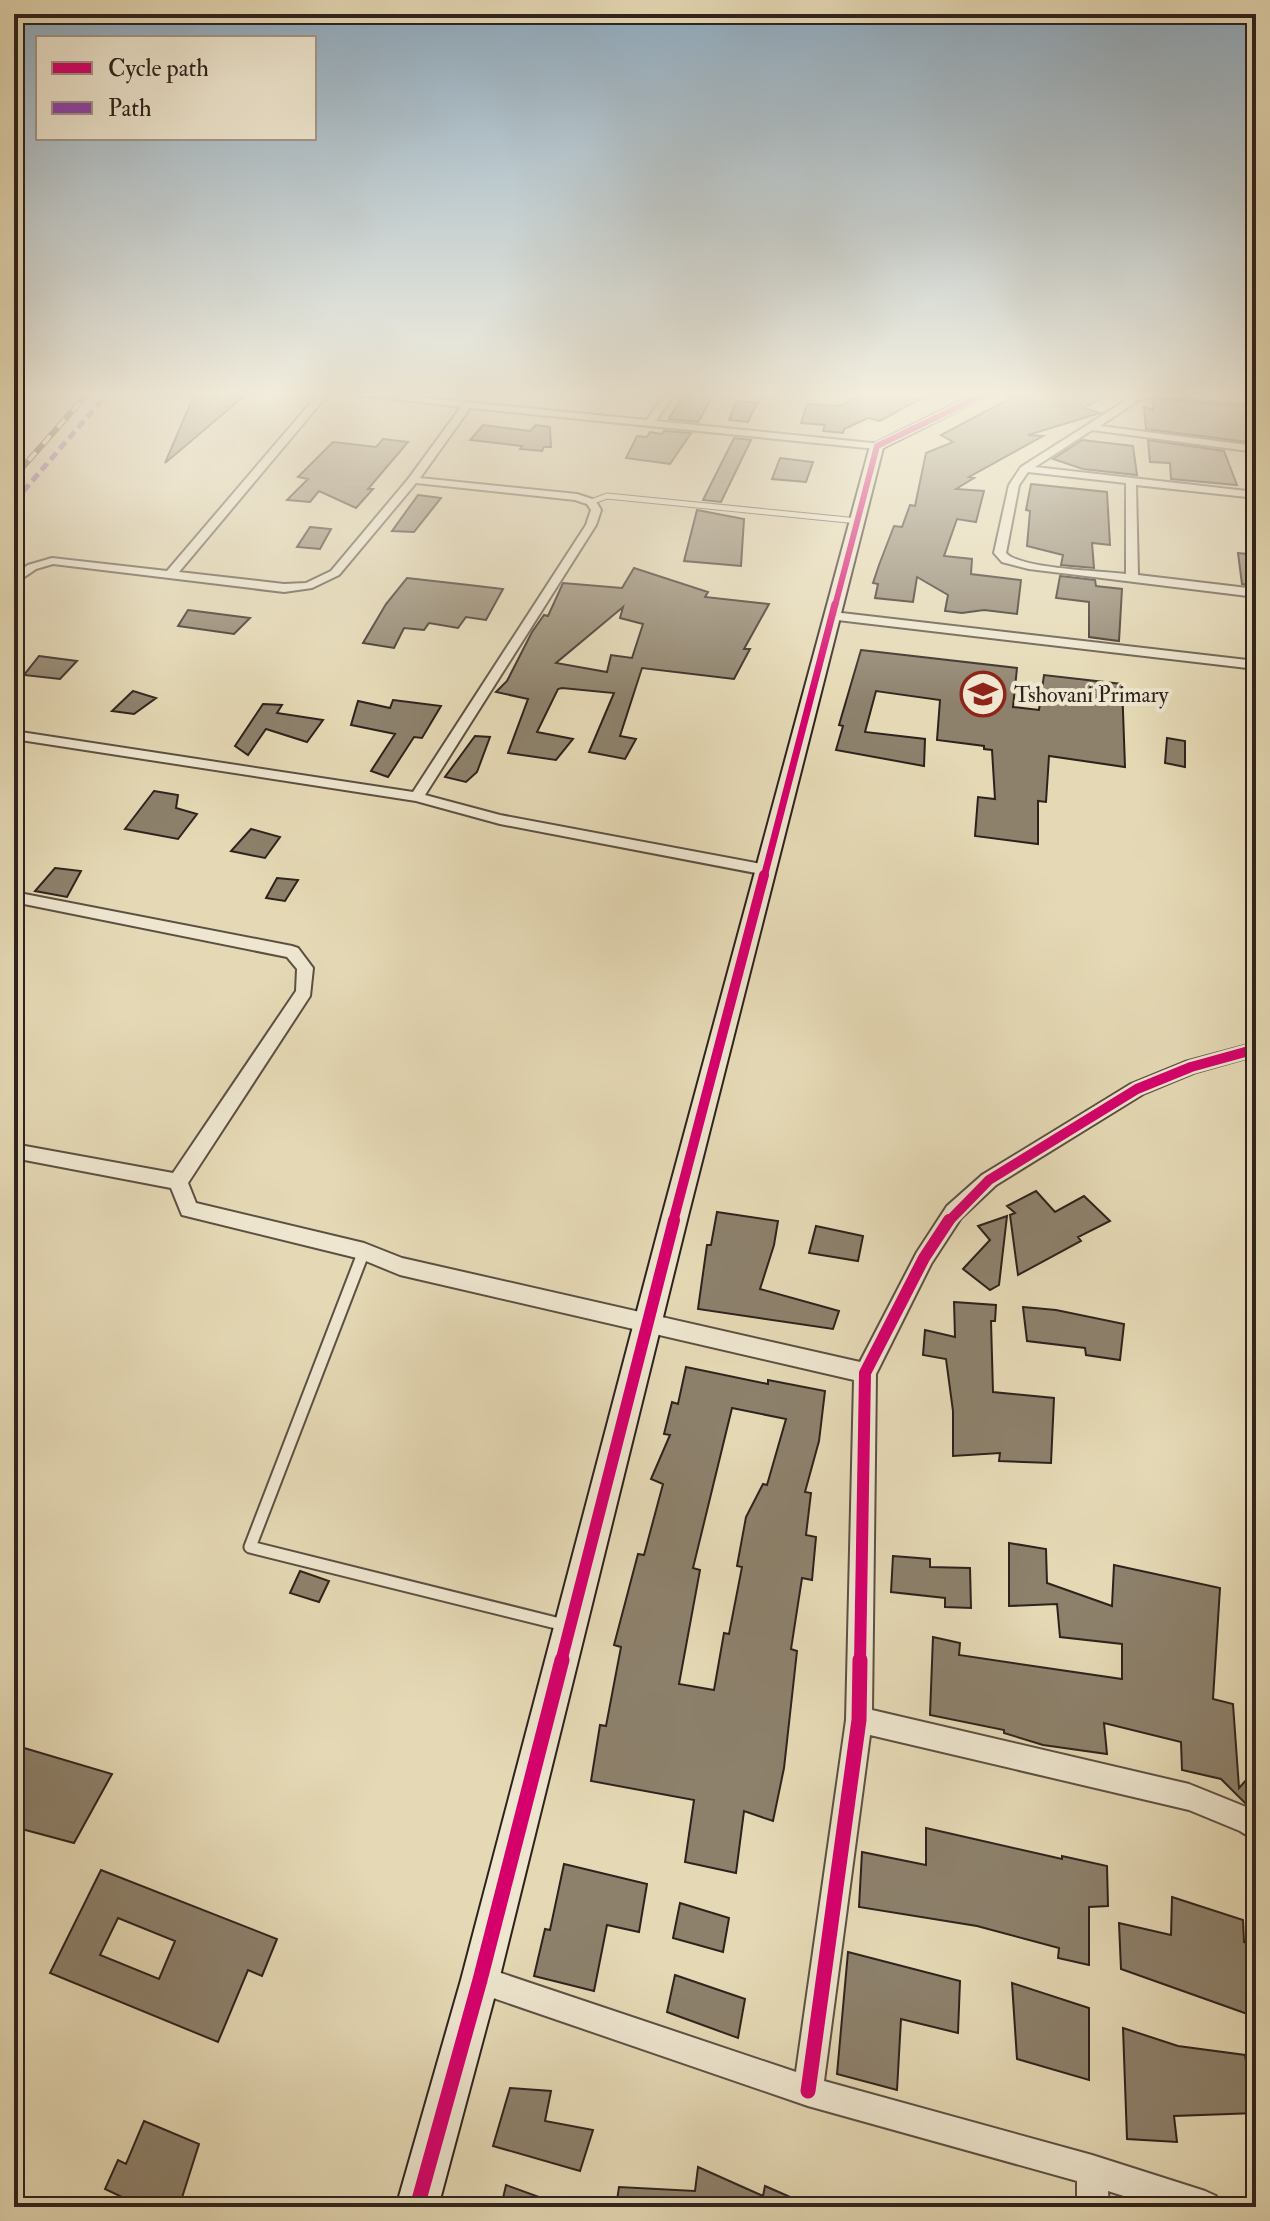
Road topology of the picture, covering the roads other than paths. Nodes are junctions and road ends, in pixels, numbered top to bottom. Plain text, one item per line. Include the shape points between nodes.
1 (236, 497) edge
2 (399, 497) edge
3 (574, 497) edge
4 (605, 497) edge
5 (613, 497) edge
6 (864, 497) edge
7 (1012, 497) edge
8 (1131, 497) edge
9 (591, 502) junction
10 (858, 521) junction
11 (171, 574) junction
12 (1132, 578) junction
13 (14, 581) edge
14 (1256, 593) edge
15 (833, 616) junction
16 (1256, 665) edge
17 (14, 735) edge
18 (417, 797) junction
19 (766, 870) junction
20 (14, 897) edge
21 (1256, 1049) edge
22 (14, 1151) edge
23 (178, 1182) junction
24 (364, 1251) junction
25 (649, 1324) junction
26 (865, 1373) junction
27 (569, 1626) junction
28 (859, 1720) junction
29 (1256, 1828) edge
30 (480, 1980) junction
31 (808, 2091) junction
32 (1092, 2170) junction
33 (417, 2207) edge
34 (1093, 2207) edge
35 (1205, 2207) edge

1 - 11 street
2 - 11 street via 324,580 284,588
3 - 9 street
4 - 9 lane
5 - 10 lane
6 - 10 street
7 - 12 street via 1000,553 1006,560
8 - 12 street
9 - 18 street via 596,510 591,525
10 - 15 street
11 - 13 street via 52,561 32,567
12 - 14 street
15 - 16 street
15 - 19 street
17 - 18 street
18 - 19 street via 514,822
19 - 25 street
20 - 23 street via 292,952 305,968 304,992
21 - 26 street via 1137,1089 989,1180 954,1212 924,1258
22 - 23 street
23 - 24 street via 189,1209
24 - 25 street via 400,1266
24 - 27 lane via 250,1547
25 - 26 street
25 - 27 street
26 - 28 street
27 - 30 street
28 - 29 street via 1189,1797
28 - 31 street
30 - 31 street
30 - 33 street
31 - 32 street
32 - 34 street
32 - 35 street

